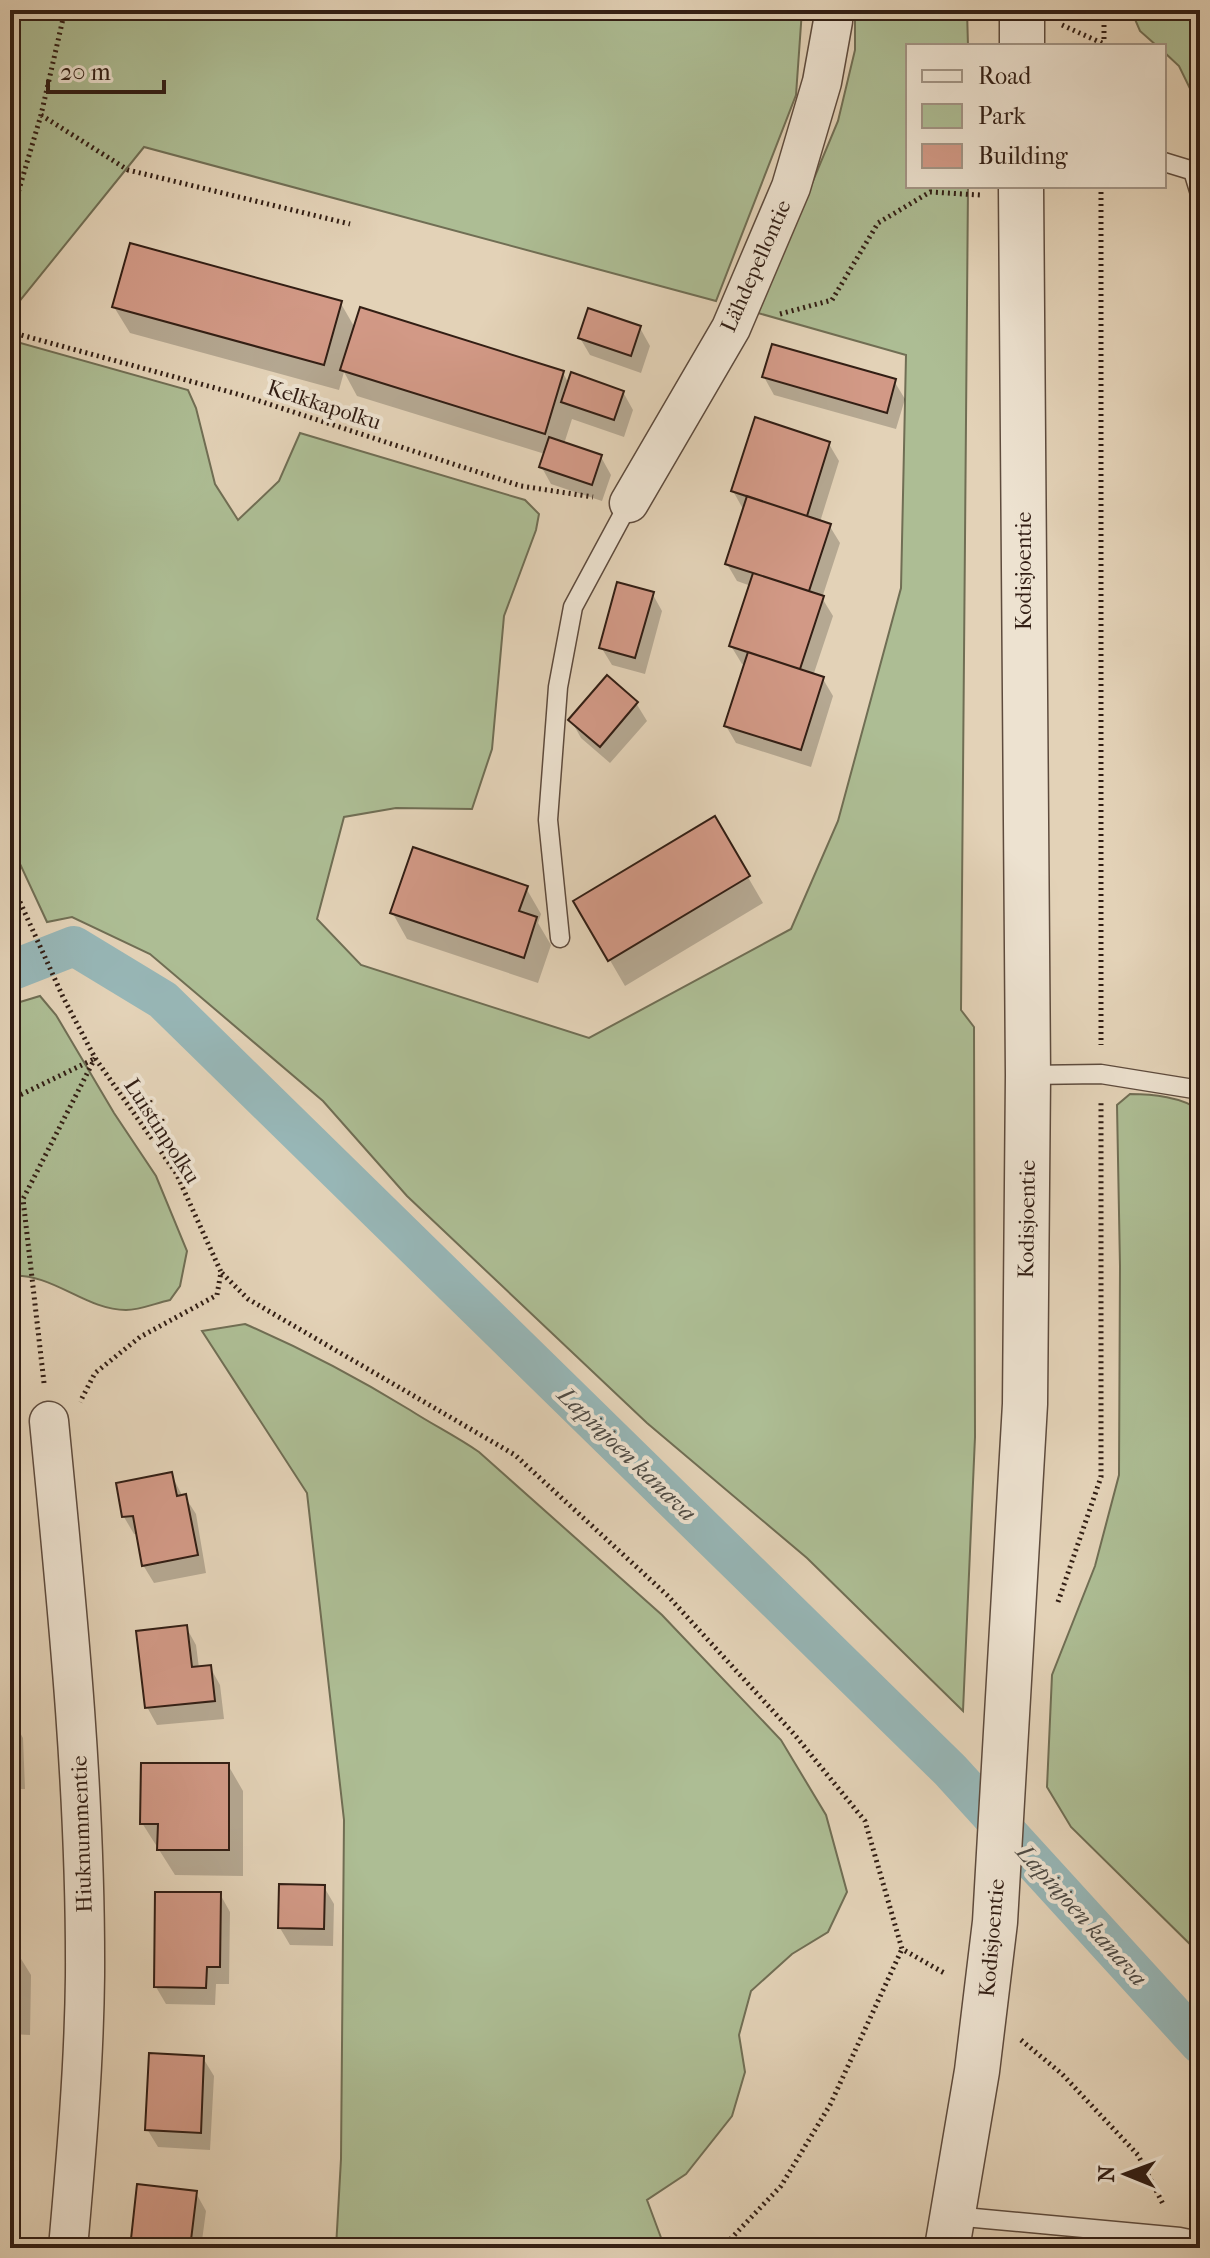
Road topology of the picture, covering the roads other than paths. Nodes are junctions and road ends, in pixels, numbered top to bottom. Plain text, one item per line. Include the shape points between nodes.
1 (833, 10) edge
2 (1022, 10) edge
3 (1022, 44) edge
4 (1166, 163) edge
5 (1196, 172) edge
6 (1021, 192) edge
7 (1200, 194) edge
8 (629, 503) joint
9 (560, 938) dead end
10 (1028, 1075) junction
11 (1197, 1084) edge
12 (49, 1421) road end
13 (950, 2232) edge
14 (1200, 2241) edge
15 (68, 2248) edge

1 - 8 street, Lähdepellontie via 822,82 791,187 731,328
2 - 3 street
4 - 5 lane
5 - 7 lane
6 - 10 street, Kodisjoentie
8 - 9 lane via 573,607 558,687 548,820
10 - 11 lane via 1101,1074
10 - 13 street, Kodisjoentie via 1025,1404 995,1922
12 - 15 street, Hiuknummentie via 80,1756 84,1867 85,1979
13 - 14 lane

